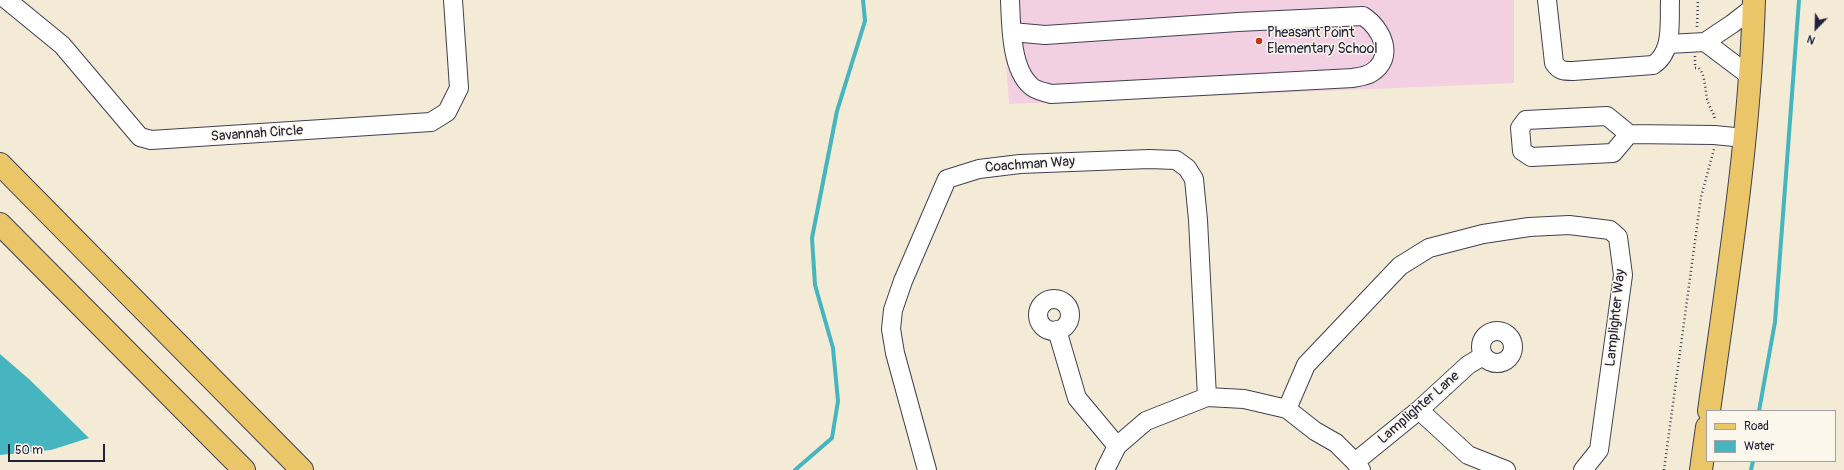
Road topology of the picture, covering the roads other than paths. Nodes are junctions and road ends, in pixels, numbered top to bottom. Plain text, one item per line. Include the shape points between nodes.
1 (7, 0) edge
2 (452, 0) edge
3 (1010, 0) edge
4 (1547, 0) edge
5 (1670, 0) edge
6 (1754, 3) edge
7 (1012, 32) junction
8 (1705, 42) junction
9 (1668, 44) junction
10 (1750, 76) junction
11 (1629, 134) junction
12 (1745, 138) junction
13 (0, 164) edge
14 (0, 224) edge
15 (1057, 330) dead end
16 (1483, 356) dead end
17 (1207, 398) junction
18 (1287, 409) junction
19 (1419, 410) junction
20 (1709, 410) edge
21 (1706, 434) edge
22 (1117, 446) junction
23 (1358, 466) edge
24 (244, 470) edge
25 (302, 470) edge
26 (927, 470) edge
27 (1105, 470) edge
28 (1506, 470) edge
29 (1583, 470) edge
30 (1701, 470) edge

1 - 2 street, Savannah Circle via 62,45 140,137 151,140 430,122 447,112 459,88
3 - 7 street
4 - 9 street via 1554,64 1562,71 1653,65 1658,62
5 - 9 street
6 - 8 street via 1732,24
6 - 10 main road
7 - 7 street via 1017,65 1023,78 1032,88 1051,94 1353,78 1371,73 1381,63 1385,48 1382,35 1372,22 1363,16 1045,35
8 - 9 street
8 - 10 street
10 - 12 main road
11 - 11 street via 1613,153 1531,157 1522,151 1520,128 1526,120 1607,116
11 - 12 street
12 - 20 main road via 1734,239
13 - 25 main road
14 - 24 main road
15 - 22 street via 1077,398
16 - 19 street, Lamplighter Lane via 1468,365
17 - 18 street via 1244,399
17 - 22 street via 1146,421
17 - 26 street, Coachman Way via 1198,220 1194,179 1186,168 1176,160 1149,159 1020,164 979,169 947,179 893,310 891,329 895,353
18 - 23 street via 1336,444
18 - 29 street, Lamplighter Way via 1306,365 1400,266 1429,248 1483,234 1529,227 1569,225 1610,230 1618,237 1623,276 1599,450
19 - 23 street, Lamplighter Lane
19 - 28 street via 1468,455
21 - 30 main road
22 - 27 street

